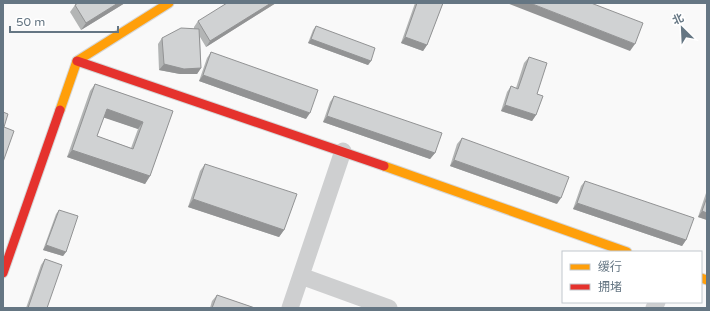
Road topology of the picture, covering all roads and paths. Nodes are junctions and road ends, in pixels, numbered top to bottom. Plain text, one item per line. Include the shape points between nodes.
1 (169, 3) edge
2 (77, 61) junction
3 (343, 151) junction
4 (624, 251) edge
5 (3, 273) edge
6 (301, 276) junction
7 (290, 308) edge
8 (389, 308) edge

1 - 2 street
2 - 3 street
2 - 5 street
3 - 4 street
3 - 6 street
6 - 7 street
6 - 8 street

